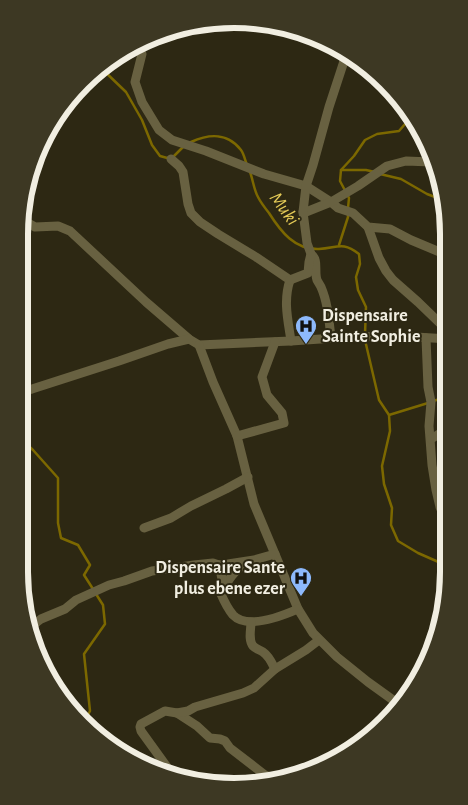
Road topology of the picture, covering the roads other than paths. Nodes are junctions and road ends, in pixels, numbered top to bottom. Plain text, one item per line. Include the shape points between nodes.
1 (142, 54) dead end
2 (344, 59) edge
3 (171, 159) dead end
4 (428, 162) edge
5 (306, 186) junction
6 (334, 205) junction
7 (302, 212) junction
8 (28, 223) edge
9 (368, 227) junction
10 (440, 252) edge
11 (312, 276) junction
12 (290, 280) junction
13 (440, 323) edge
14 (331, 338) junction
15 (426, 338) junction
16 (189, 339) junction
17 (440, 339) edge
18 (291, 341) junction
19 (275, 342) junction
20 (199, 345) junction
21 (28, 390) edge
22 (440, 434) edge
23 (237, 436) junction
24 (431, 439) junction
25 (248, 477) junction
26 (440, 493) edge
27 (144, 528) dead end
28 (275, 554) junction
29 (254, 560) junction
30 (220, 565) junction
31 (224, 588) junction
32 (298, 609) junction
33 (251, 622) junction
34 (35, 624) edge
35 (320, 640) junction
36 (275, 669) junction
37 (394, 701) edge
38 (177, 713) junction
39 (167, 766) edge
40 (266, 775) edge

1 - 5 street via 135,82 142,102 159,130 172,140
2 - 5 street
3 - 12 street via 182,172 191,214
4 - 6 street via 406,161 387,166
5 - 6 street
5 - 7 street
6 - 7 street
6 - 9 street via 353,213
7 - 11 street
8 - 16 street via 35,227 58,226 70,232
9 - 10 street via 390,229
9 - 13 street via 389,275
11 - 12 street
11 - 14 street via 321,288 329,313
12 - 18 street via 286,296
14 - 15 street
14 - 18 street
15 - 17 street
15 - 24 street
16 - 20 street
16 - 21 street
18 - 19 street
19 - 20 street
19 - 23 street via 262,377 267,395 282,413 284,423
20 - 23 street
22 - 24 street
23 - 25 street
24 - 26 street via 434,474
25 - 27 street via 172,518
25 - 28 street via 254,504
28 - 29 street
28 - 32 street
29 - 30 street
29 - 31 street via 236,570
30 - 31 street
30 - 34 street via 213,563 152,571 109,584
31 - 33 street via 221,594 234,616
32 - 33 street
32 - 35 street
33 - 36 street via 252,645 269,658
35 - 36 street
35 - 37 street
36 - 38 street via 243,693
38 - 39 street via 165,711 140,727
38 - 40 street via 210,738 225,741

